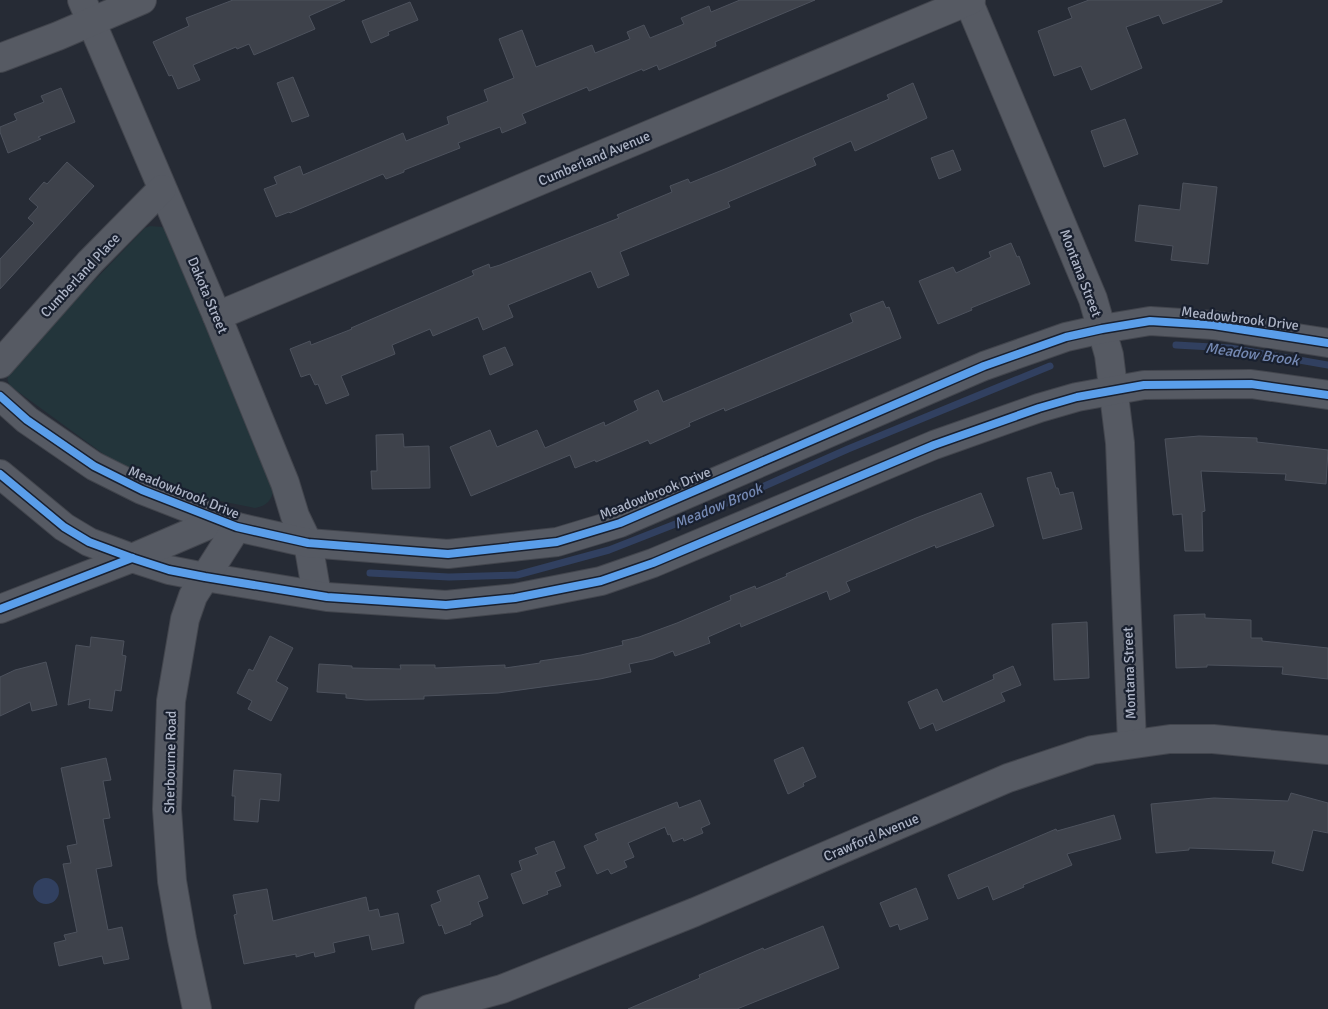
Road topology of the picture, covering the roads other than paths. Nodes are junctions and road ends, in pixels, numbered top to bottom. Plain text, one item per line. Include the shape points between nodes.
1 (142, 0) edge
2 (969, 0) edge
3 (87, 11) edge
4 (0, 58) edge
5 (162, 189) junction
6 (217, 316) junction
7 (1102, 329) junction
8 (1328, 343) edge
9 (0, 364) edge
10 (1114, 390) junction
11 (1328, 395) edge
12 (0, 396) edge
13 (0, 474) edge
14 (227, 524) junction
15 (308, 544) junction
16 (132, 558) junction
17 (205, 577) junction
18 (317, 595) junction
19 (0, 609) edge
20 (1132, 743) junction
21 (1328, 750) edge
22 (197, 1009) edge
23 (429, 1009) edge

1 - 3 street
2 - 6 street, Cumberland Avenue
2 - 7 street, Montana Street via 1093,299
3 - 4 street
3 - 5 street, Dakota Street
5 - 6 street, Dakota Street
5 - 9 street, Cumberland Place via 90,262
6 - 15 street, Dakota Street
7 - 8 street, Meadowbrook Drive via 1150,321 1204,324
7 - 10 street, Montana Street
7 - 15 street, Meadowbrook Drive via 1066,337 984,366 620,523 557,542 448,554
10 - 11 street via 1144,385 1251,384
10 - 18 street via 1039,408 934,445 653,563 601,581 515,598 446,605
10 - 20 street, Montana Street via 1120,443
12 - 14 street, Meadowbrook Drive via 27,420 94,466 142,490
13 - 16 street via 64,527 89,542
14 - 15 street, Meadowbrook Drive
14 - 16 street
14 - 17 street, Sherbourne Road
15 - 18 street, Dakota Street
16 - 17 street
16 - 19 street
17 - 18 street
17 - 22 street, Sherbourne Road via 193,596 185,619 171,701 167,809 172,881
20 - 21 street, Crawford Avenue via 1213,739
20 - 23 street, Crawford Avenue via 1092,750 1008,778 696,912 502,989

